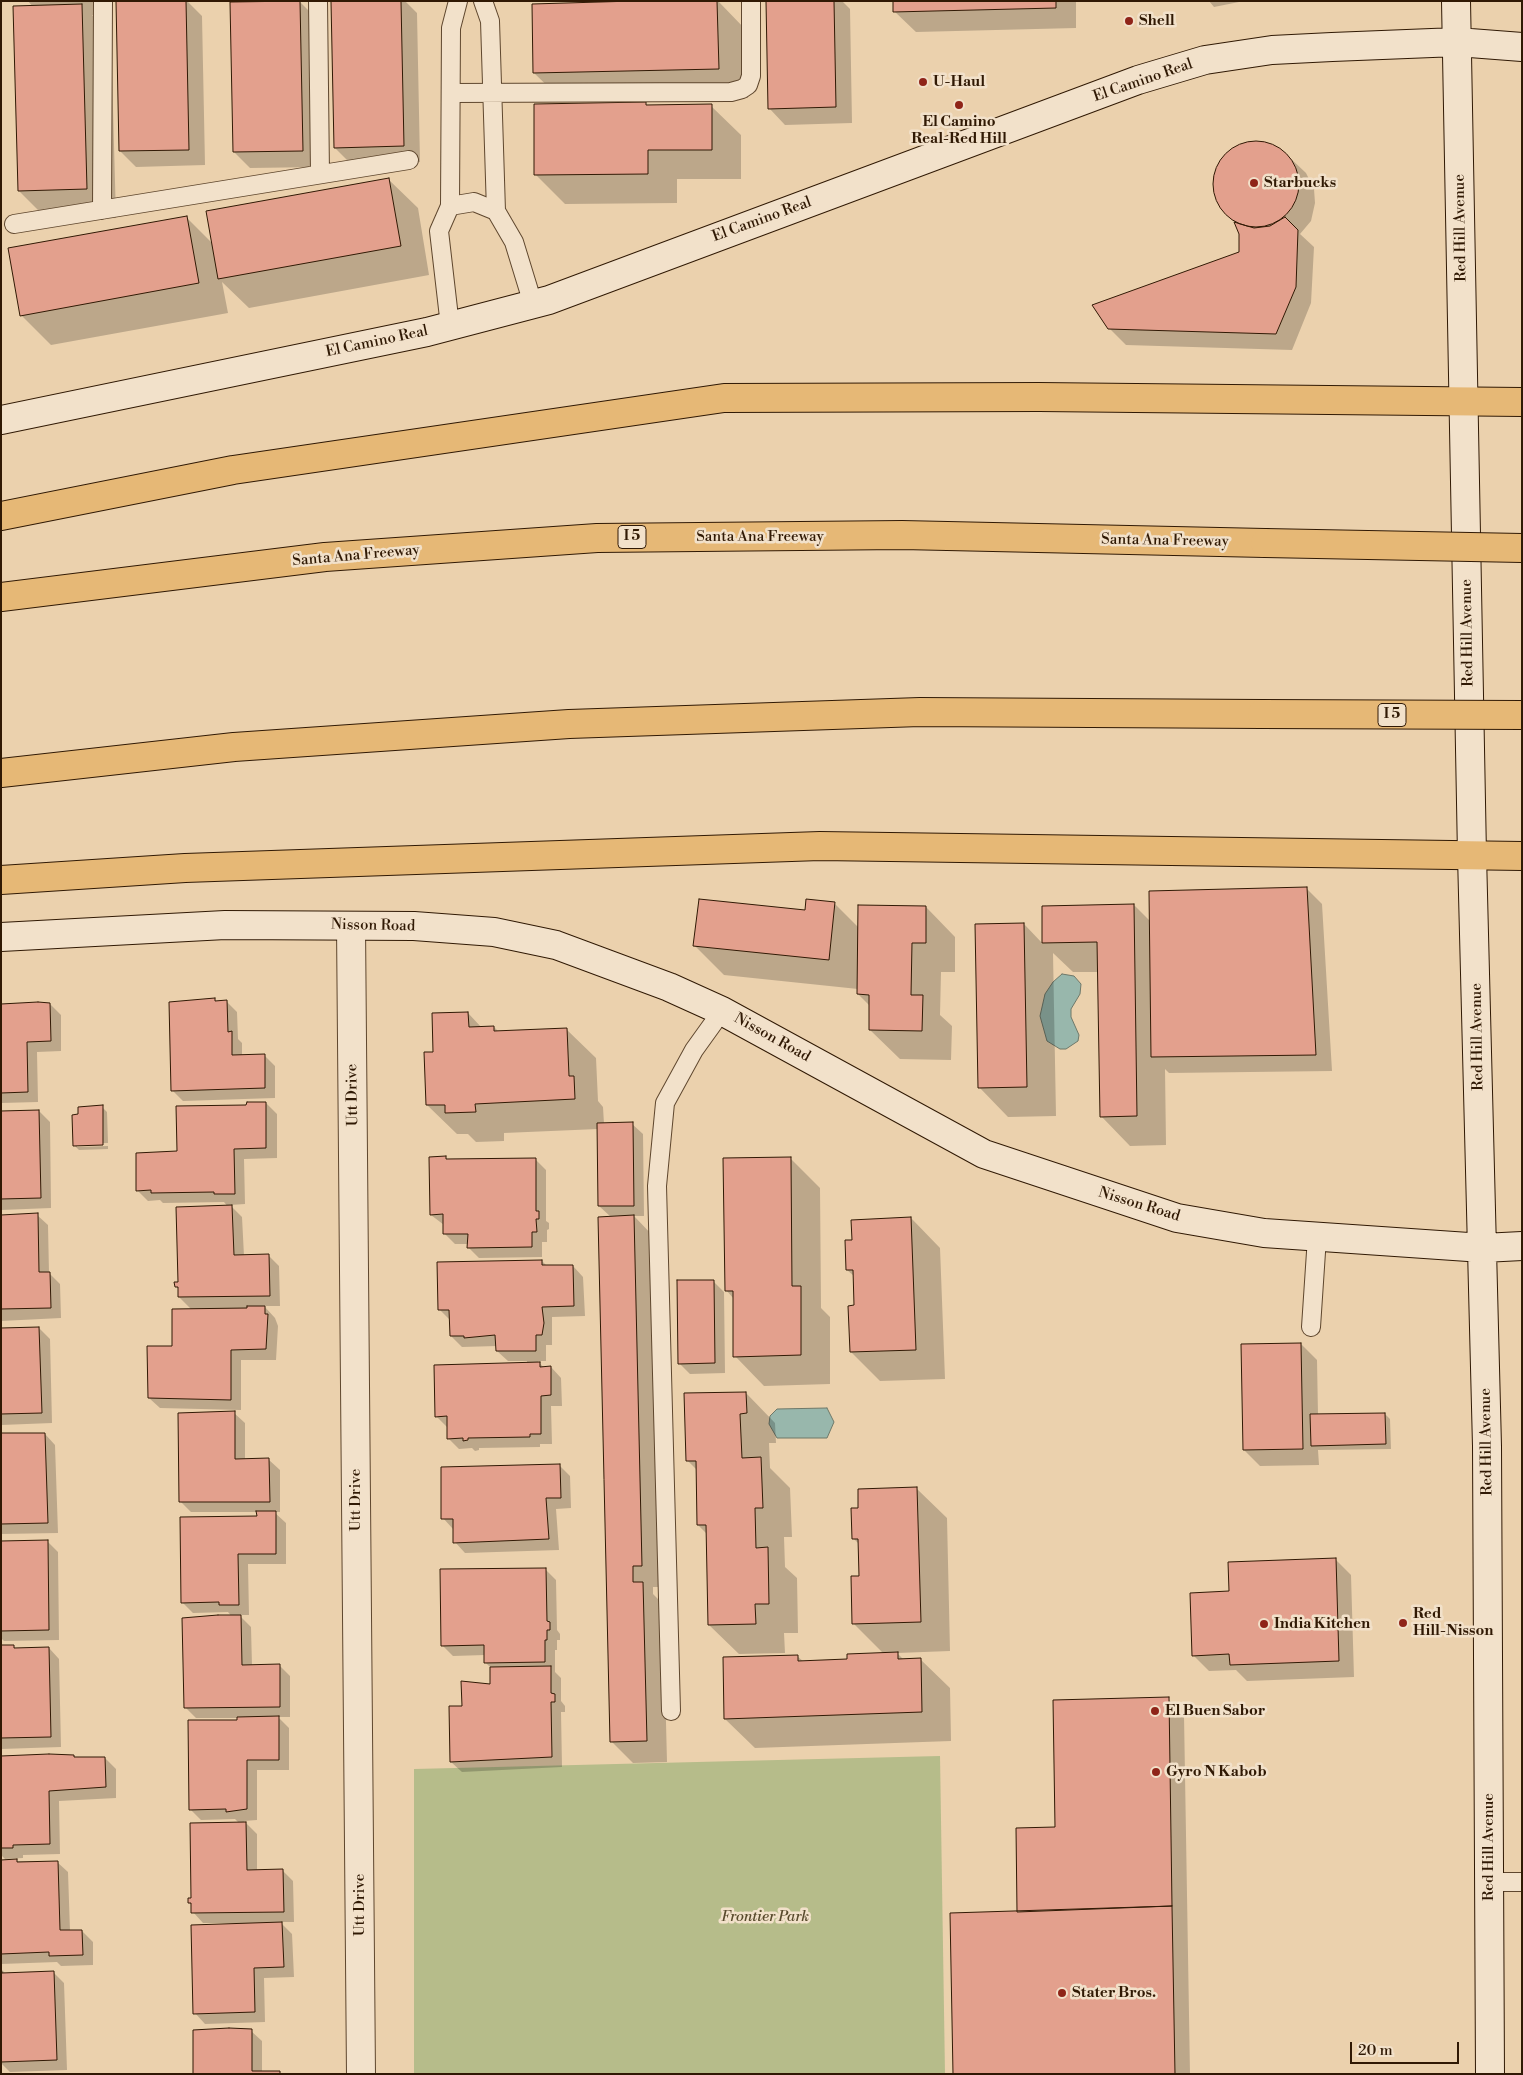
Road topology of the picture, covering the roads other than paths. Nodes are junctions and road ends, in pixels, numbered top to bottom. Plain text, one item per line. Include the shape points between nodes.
1 (103, 1) edge
2 (318, 1) edge
3 (458, 1) edge
4 (483, 1) edge
5 (751, 1) edge
6 (1456, 1) edge
7 (1457, 42) junction
8 (1522, 47) edge
9 (492, 91) junction
10 (451, 92) junction
11 (409, 160) dead end
12 (320, 174) junction
13 (450, 206) junction
14 (102, 210) junction
15 (496, 211) junction
16 (14, 224) dead end
17 (533, 304) junction
18 (450, 326) junction
19 (1464, 402) junction
20 (1522, 402) edge
21 (1, 420) edge
22 (1, 516) edge
23 (1522, 548) edge
24 (1, 597) edge
25 (1522, 715) edge
26 (1, 773) edge
27 (1472, 855) junction
28 (1522, 856) edge
29 (1, 880) edge
30 (351, 926) junction
31 (1, 938) edge
32 (722, 1011) junction
33 (1317, 1237) junction
34 (1522, 1246) edge
35 (1483, 1248) junction
36 (1312, 1327) dead end
37 (671, 1711) dead end
38 (1490, 1882) junction
39 (1522, 1882) edge
40 (361, 2074) edge
41 (1490, 2074) edge

1 - 14 lane
2 - 12 lane
3 - 10 lane via 451,28
4 - 9 lane via 490,21
5 - 9 lane via 751,76 748,85 742,89 731,92
6 - 7 main road, Red Hill Avenue
7 - 8 main road, El Camino Real
7 - 17 main road, El Camino Real via 1272,50 1205,60 1138,80
7 - 19 main road, Red Hill Avenue
9 - 10 lane
9 - 15 lane
10 - 13 lane
11 - 12 lane
12 - 14 lane
13 - 15 lane via 474,202
13 - 18 lane via 439,231
14 - 16 lane
15 - 17 lane via 514,242
17 - 18 main road, El Camino Real
18 - 21 main road, El Camino Real
19 - 20 highway
19 - 22 highway via 724,398 233,470
19 - 27 main road, Red Hill Avenue
23 - 24 highway, Santa Ana Freeway / I 5, bridge via 902,536 597,538 325,557
25 - 26 highway, I 5, bridge via 920,712 569,724 234,747
27 - 28 highway
27 - 29 highway via 820,846 185,868
27 - 35 main road, Red Hill Avenue
30 - 31 main road, Nisson Road via 225,925
30 - 32 main road, Nisson Road via 414,926 494,932 556,945 669,987
30 - 40 main road, Utt Drive
32 - 33 main road, Nisson Road via 984,1154 1177,1218 1264,1234
32 - 37 lane via 694,1050 665,1102 657,1186
33 - 35 main road, Nisson Road
33 - 36 lane
34 - 35 main road, Nisson Road
35 - 38 main road, Red Hill Avenue
38 - 39 lane
38 - 41 main road, Red Hill Avenue

